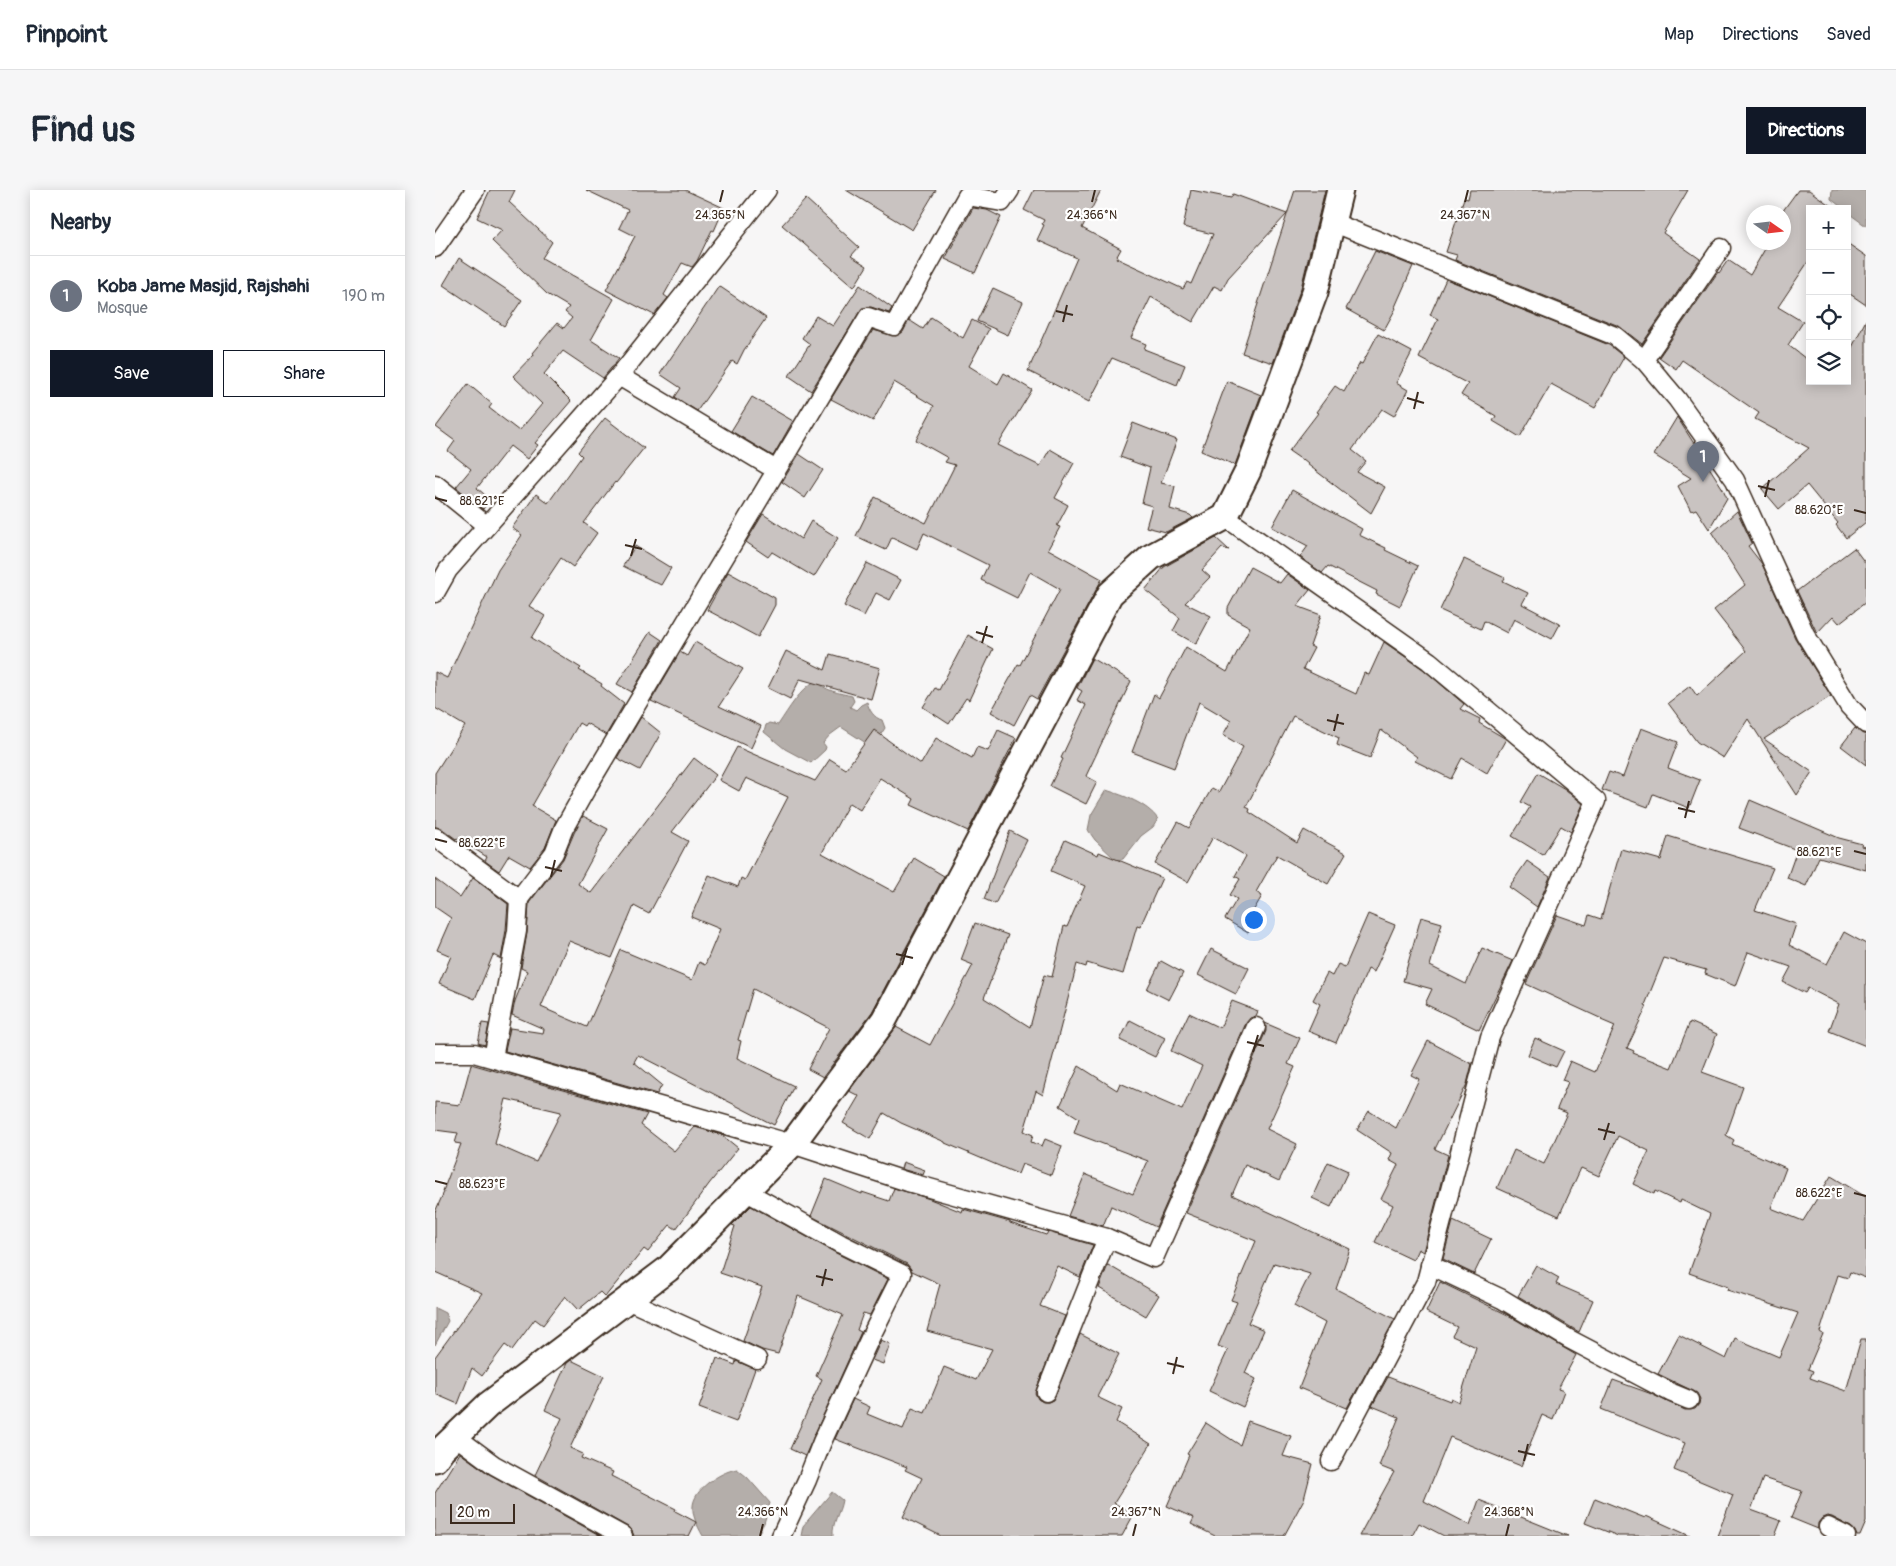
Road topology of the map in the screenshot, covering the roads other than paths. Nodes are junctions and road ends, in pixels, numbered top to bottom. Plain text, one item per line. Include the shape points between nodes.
1 (475, 190) edge
2 (767, 190) edge
3 (1009, 190) edge
4 (1340, 190) edge
5 (1332, 222) junction
6 (435, 248) edge
7 (1721, 248) dead end
8 (1644, 360) junction
9 (619, 376) junction
10 (776, 470) junction
11 (435, 484) edge
12 (1225, 517) junction
13 (487, 526) junction
14 (435, 593) edge
15 (1866, 724) edge
16 (435, 837) edge
17 (519, 899) junction
18 (1256, 1027) dead end
19 (435, 1053) edge
20 (493, 1058) junction
21 (792, 1144) junction
22 (745, 1191) junction
23 (1107, 1238) junction
24 (1430, 1265) junction
25 (627, 1300) junction
26 (757, 1359) dead end
27 (1046, 1392) dead end
28 (1689, 1400) dead end
29 (455, 1436) junction
30 (435, 1459) edge
31 (1331, 1461) dead end
32 (1828, 1527) dead end
33 (623, 1536) edge
34 (781, 1536) edge
35 (1846, 1536) edge

1 - 6 street
2 - 9 street
3 - 10 street via 1002,202 967,196 894,326 868,316
4 - 5 main road
5 - 8 street via 1615,336
5 - 12 main road via 1315,292 1248,471
7 - 8 street
8 - 15 street via 1677,399 1735,480 1805,634 1849,706
9 - 10 street
9 - 13 street
10 - 17 street via 585,789 554,853
11 - 13 street
12 - 21 main road via 1151,557 1110,594 884,1020
12 - 24 street via 1429,661 1596,801 1490,1037
13 - 14 street via 449,570
16 - 17 street
17 - 20 street via 517,931
18 - 23 street via 1153,1258
19 - 20 street via 474,1053
20 - 21 street
21 - 22 main road
21 - 23 street via 908,1182
22 - 25 main road via 668,1269
22 - 34 street via 902,1274
23 - 27 street
24 - 28 street via 1502,1299 1569,1339
24 - 31 street via 1426,1282
25 - 26 street
25 - 29 main road via 488,1405
29 - 30 main road
29 - 33 street via 494,1465
32 - 35 street

